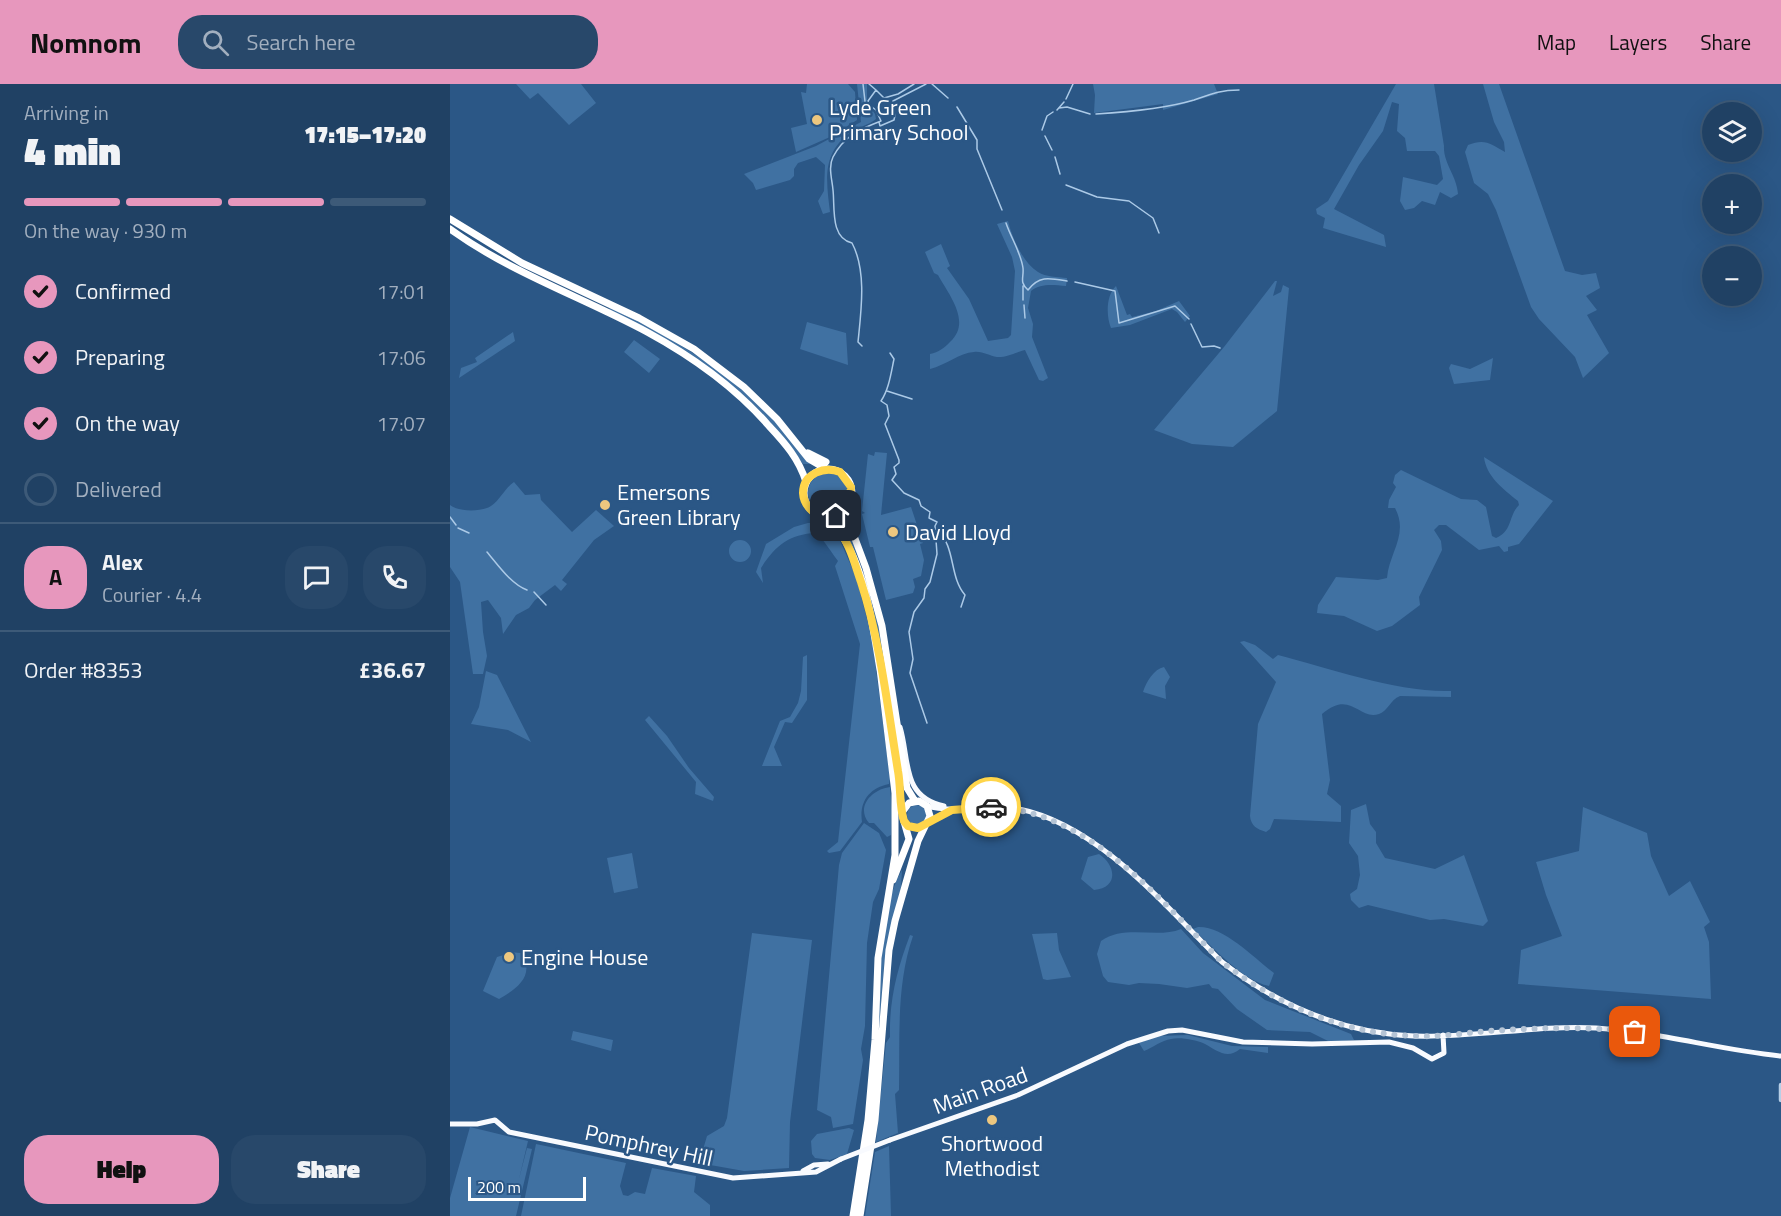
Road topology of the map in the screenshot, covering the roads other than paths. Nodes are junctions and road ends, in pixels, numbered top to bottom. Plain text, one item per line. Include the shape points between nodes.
1 (450, 219) edge
2 (450, 229) edge
3 (826, 465) junction
4 (806, 482) junction
5 (852, 493) junction
6 (824, 517) junction
7 (880, 669) junction
8 (894, 705) junction
9 (915, 801) junction
10 (927, 806) junction
11 (969, 808) junction
12 (952, 810) junction
13 (903, 811) junction
14 (927, 823) junction
15 (906, 824) junction
16 (887, 897) junction
17 (1443, 1035) junction
18 (1781, 1056) edge
19 (1781, 1085) edge
20 (1781, 1100) edge
21 (450, 1124) edge
22 (840, 1159) joint
23 (853, 1216) edge
24 (860, 1216) edge

1 - 3 highway via 522,263 639,318 694,349 777,418 809,459
2 - 4 highway via 515,270 647,332 714,374 776,433 796,457
3 - 4 highway
3 - 5 highway via 845,476
4 - 6 highway via 805,502 816,515
5 - 6 highway via 841,514
5 - 8 highway via 854,536 882,626
6 - 7 highway via 841,533 855,565 869,609
7 - 13 highway
7 - 16 highway via 895,793 895,855
8 - 9 highway via 908,788
8 - 11 main road via 913,789 939,805
9 - 10 highway
9 - 13 highway
10 - 12 main road
10 - 14 highway
11 - 12 main road
11 - 17 main road via 1026,811 1079,834 1123,865 1222,962 1283,1002 1351,1028 1386,1034
12 - 14 main road
13 - 15 highway
14 - 15 highway via 918,828
14 - 24 highway via 918,841 889,950 875,1120
15 - 16 highway via 908,843
16 - 23 highway via 878,958 868,1120
17 - 18 main road via 1554,1028 1619,1030
17 - 22 main road, Main Road, bridge via 1444,1053 1432,1059 1413,1048 1389,1042 1243,1042 1182,1030 1150,1035 1018,1095
19 - 20 street
21 - 22 main road, Pomphrey Hill via 495,1120 508,1132 718,1176 751,1178 802,1172

